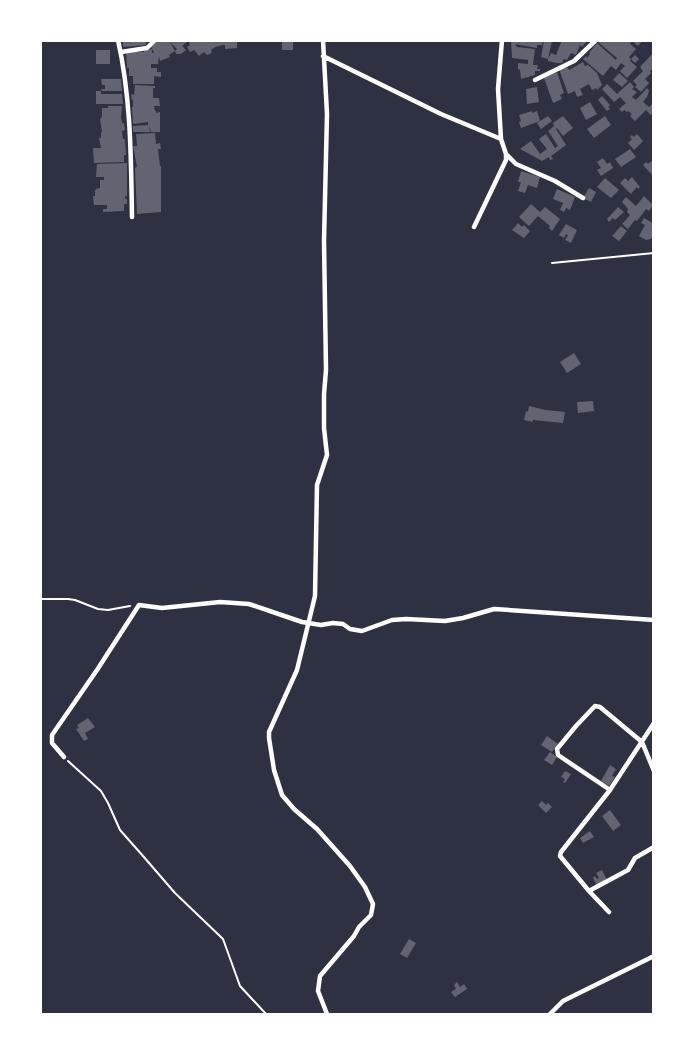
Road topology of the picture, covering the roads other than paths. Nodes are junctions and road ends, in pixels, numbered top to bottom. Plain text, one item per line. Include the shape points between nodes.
1 (118, 40) edge
2 (155, 40) edge
3 (322, 40) edge
4 (502, 40) edge
5 (596, 40) edge
6 (121, 52) junction
7 (323, 56) junction
8 (535, 80) dead end
9 (501, 139) junction
10 (506, 154) junction
11 (583, 198) dead end
12 (132, 217) dead end
13 (474, 227) dead end
14 (654, 620) edge
15 (309, 623) junction
16 (654, 723) edge
17 (642, 742) junction
18 (64, 758) road end
19 (654, 771) edge
20 (610, 790) junction
21 (654, 847) edge
22 (589, 891) junction
23 (609, 912) dead end
24 (654, 956) edge
25 (327, 1014) edge
26 (550, 1014) edge

1 - 6 street
2 - 6 street via 147,48
3 - 7 street
4 - 9 street via 498,89
5 - 8 street via 574,61
6 - 12 street via 130,134
7 - 9 street
7 - 15 street via 327,114 324,428 327,455 317,486 316,588
9 - 10 street
10 - 11 street via 516,164
10 - 13 street
14 - 15 street via 500,608 445,621 392,620 362,631 343,624
15 - 18 street via 249,604 220,602 162,608 139,604 52,735 52,743
15 - 25 street via 297,670 269,732 274,770 286,802 350,866 373,904 371,915 320,976 318,991
16 - 17 street
17 - 19 street
17 - 20 street
17 - 20 street via 600,706 595,706 557,749 558,755
20 - 22 street via 560,856
21 - 22 street via 635,858 628,870
22 - 23 street
24 - 26 street via 562,1001

